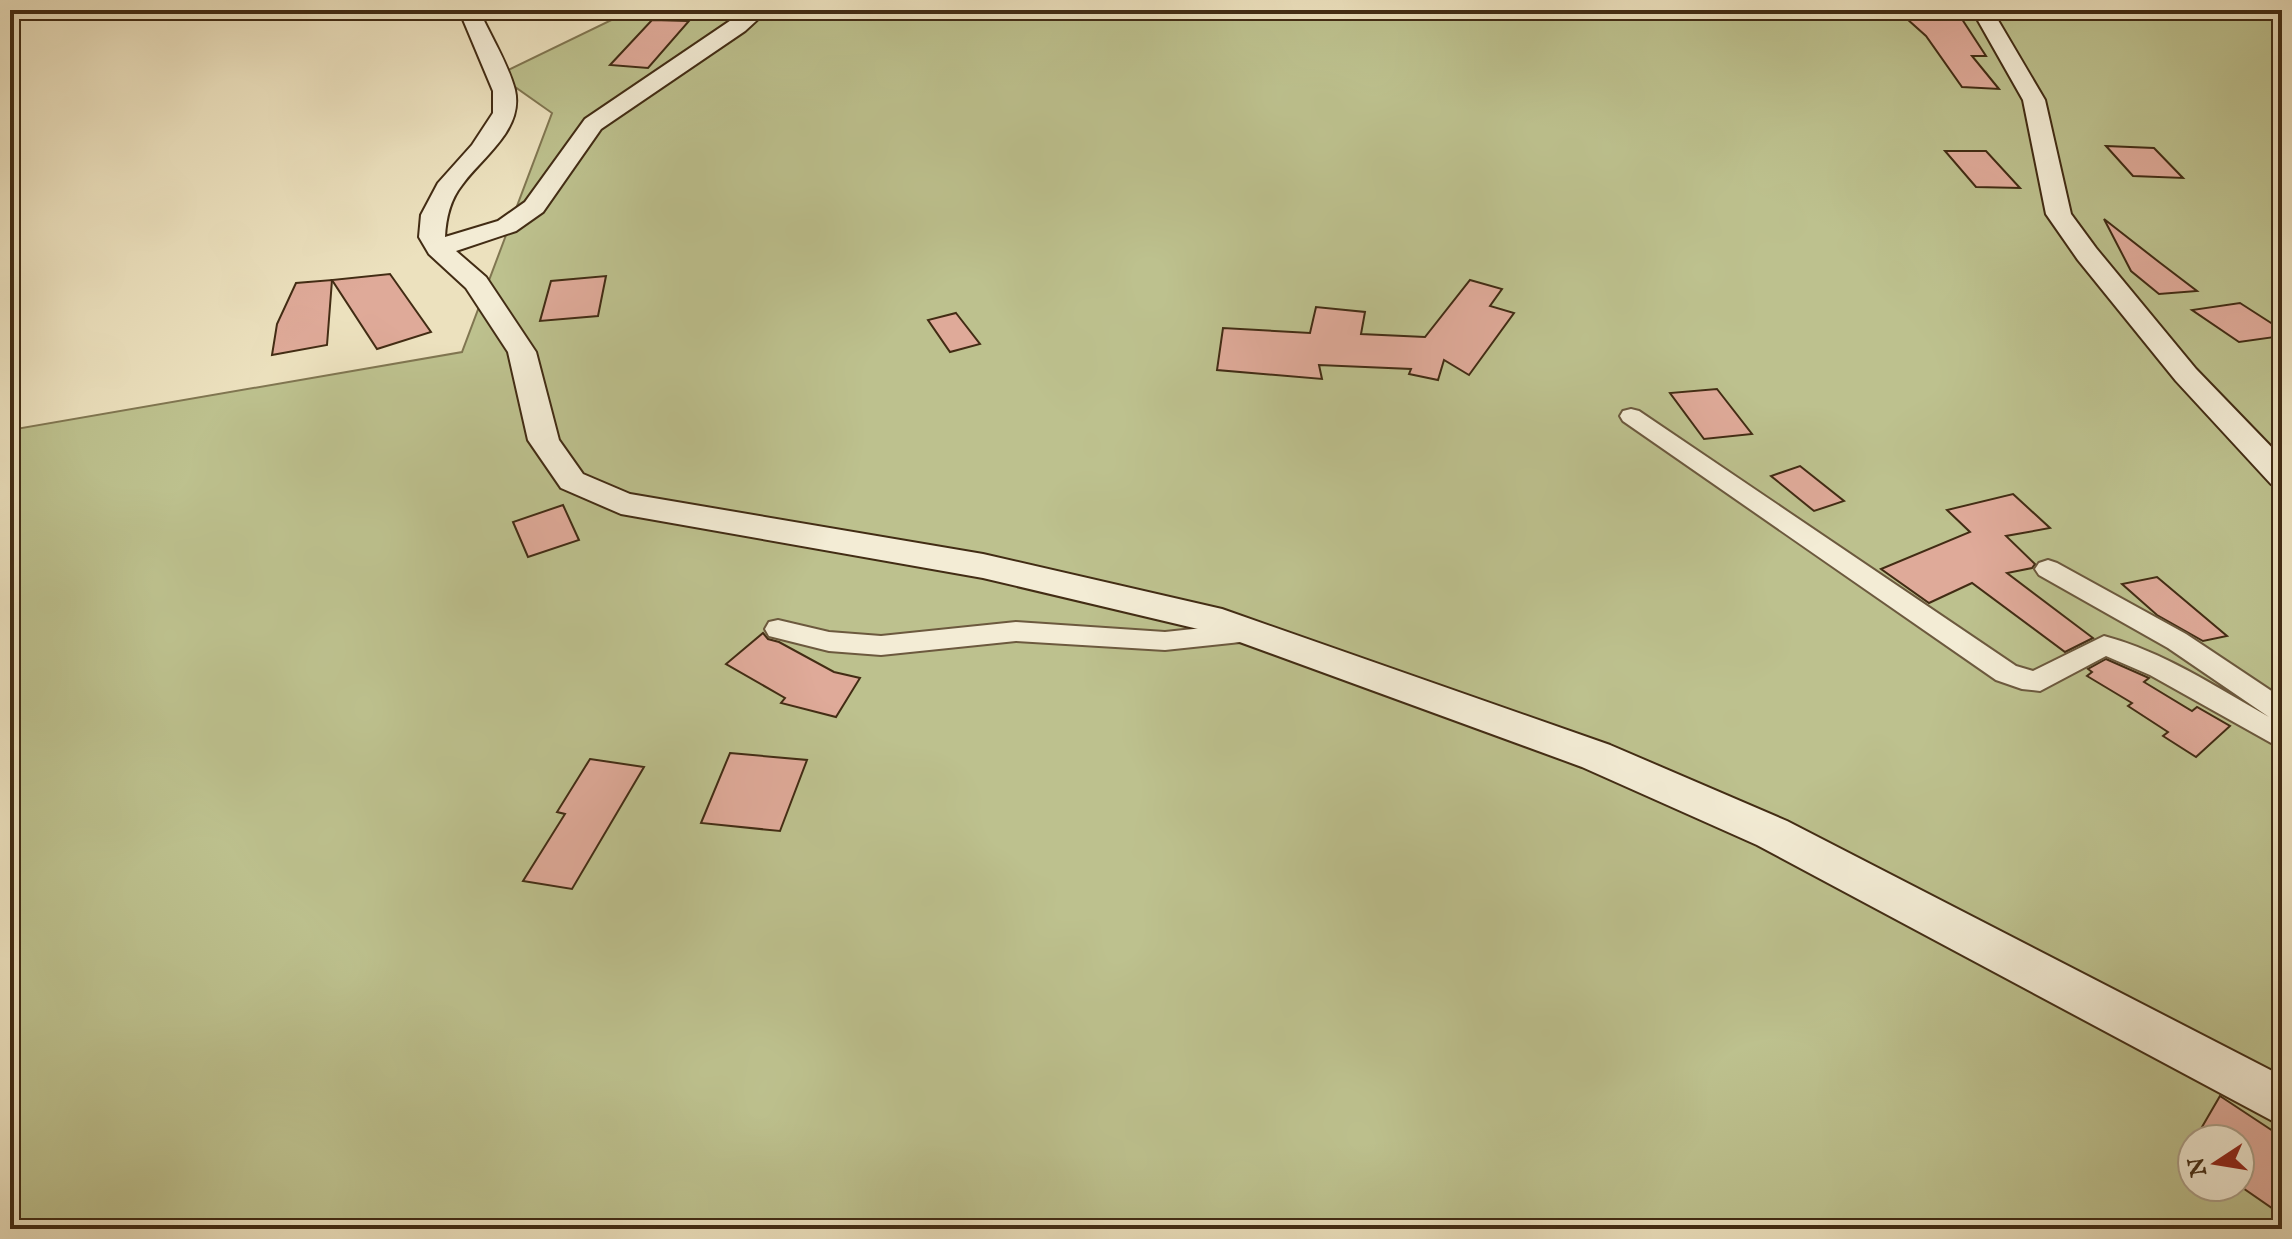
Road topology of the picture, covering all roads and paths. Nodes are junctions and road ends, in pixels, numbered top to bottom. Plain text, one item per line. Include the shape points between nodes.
1 (469, 10) edge
2 (758, 10) edge
3 (1982, 10) edge
4 (438, 248) junction
5 (1631, 416) dead end
6 (2282, 477) edge
7 (2048, 569) dead end
8 (778, 629) dead end
9 (1250, 632) junction
10 (2282, 712) edge
11 (2282, 738) edge
12 (2282, 1102) edge

1 - 4 main road via 504,91 504,113 438,205 431,225
2 - 4 main road via 593,124 534,207 507,226
3 - 6 main road via 2034,100 2059,214 2186,375
4 - 9 main road via 476,283 522,352 544,440 572,481 591,491 682,516 983,566
5 - 11 street via 2015,678 2040,681 2104,646 2160,668
7 - 10 street via 2177,641
8 - 9 street via 850,645 882,646 1034,630 1163,641
9 - 12 main road via 1596,756 1772,833

